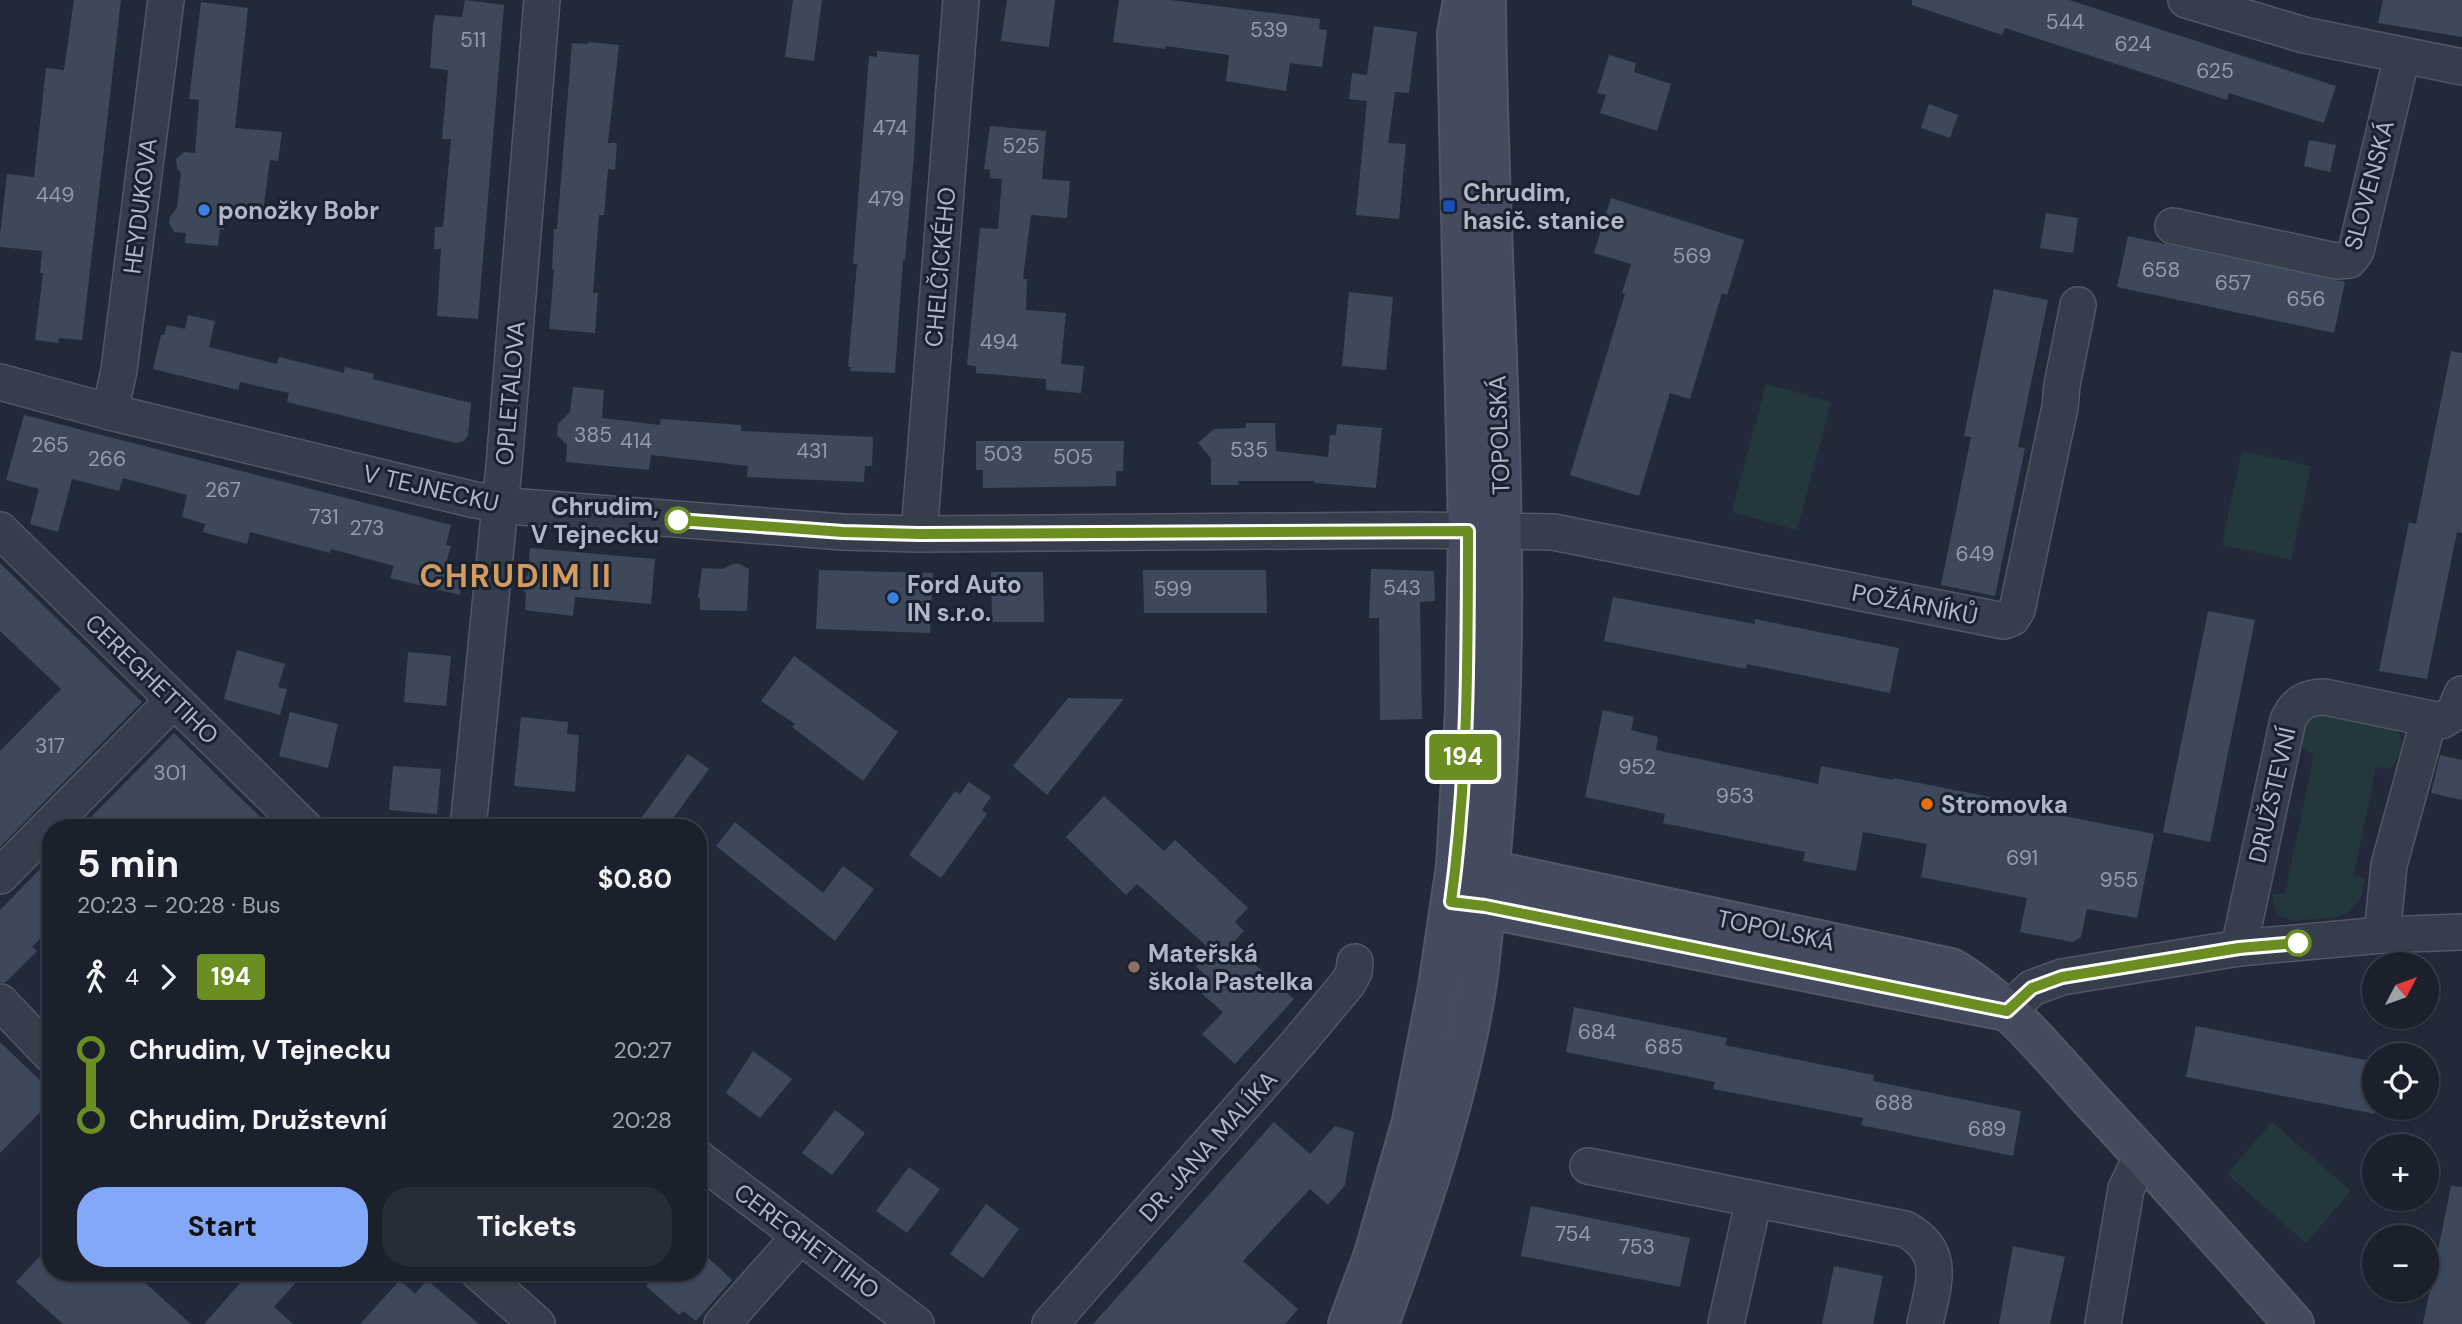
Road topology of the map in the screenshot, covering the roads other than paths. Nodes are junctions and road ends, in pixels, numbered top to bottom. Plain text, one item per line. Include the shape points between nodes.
1 (166, 0) edge
2 (541, 0) edge
3 (961, 0) edge
4 (1463, 0) edge
5 (1486, 0) edge
6 (2186, 0) edge
7 (2402, 57) junction
8 (2462, 67) edge
9 (2173, 226) dead end
10 (2078, 305) dead end
11 (0, 382) edge
12 (110, 412) junction
13 (500, 505) junction
14 (0, 530) edge
15 (1485, 531) junction
16 (919, 534) junction
17 (2462, 696) edge
18 (174, 700) junction
19 (2428, 719) junction
20 (56, 819) edge
21 (296, 819) edge
22 (469, 819) edge
23 (42, 834) edge
24 (0, 876) edge
25 (1471, 886) junction
26 (2462, 932) edge
27 (2382, 934) junction
28 (2239, 948) junction
29 (1355, 962) dead end
30 (0, 1002) edge
31 (2007, 1011) junction
32 (42, 1046) edge
33 (2146, 1159) junction
34 (707, 1165) edge
35 (1588, 1166) dead end
36 (1754, 1199) junction
37 (800, 1236) junction
38 (488, 1281) edge
39 (537, 1324) edge
40 (722, 1324) edge
41 (916, 1324) edge
42 (1049, 1324) edge
43 (1348, 1324) edge
44 (1379, 1324) edge
45 (1726, 1324) edge
46 (1925, 1324) edge
47 (2102, 1324) edge
48 (2294, 1324) edge

1 - 12 street, HEYDUKOVA
2 - 13 street, OPLETALOVA
3 - 16 street, CHELČICKÉHO
4 - 15 main road, TOPOLSKÁ via 1457,34
5 - 15 main road, TOPOLSKÁ
6 - 7 street via 2304,36
7 - 8 street
7 - 9 street, SLOVENSKÁ via 2356,251 2349,260
10 - 15 street, POŽÁRNÍKŮ via 2017,610 2007,621 1558,533
11 - 12 street, V TEJNECKU
12 - 13 street, V TEJNECKU
13 - 16 street, V TEJNECKU
13 - 22 street, OPLETALOVA
14 - 18 street, CEREGHETTIHO
15 - 16 street, V TEJNECKU
15 - 25 main road, TOPOLSKÁ via 1500,745
17 - 19 street via 2448,718
18 - 20 street
18 - 21 street, CEREGHETTIHO
19 - 27 street via 2389,865
19 - 28 street, DRUŽSTEVNÍ via 2325,697 2308,698 2296,706 2288,720
23 - 24 street
25 - 31 main road, TOPOLSKÁ via 1941,964 1975,982
25 - 43 main road via 1428,1039 1412,1121 1374,1254
25 - 44 main road via 1475,993 1462,1056 1433,1163
26 - 27 street
27 - 28 street
28 - 31 street via 2062,977 2032,988
29 - 42 street, DR. JANA MALÍKA via 1348,983 1298,1043
30 - 32 street
31 - 33 main road, TOPOLSKÁ
33 - 47 street via 2126,1189
33 - 48 main road, TOPOLSKÁ
34 - 37 street, CEREGHETTIHO
35 - 36 street
36 - 45 street
36 - 46 street via 1893,1225 1915,1234 1934,1262
37 - 40 street
37 - 41 street, CEREGHETTIHO
38 - 39 street

